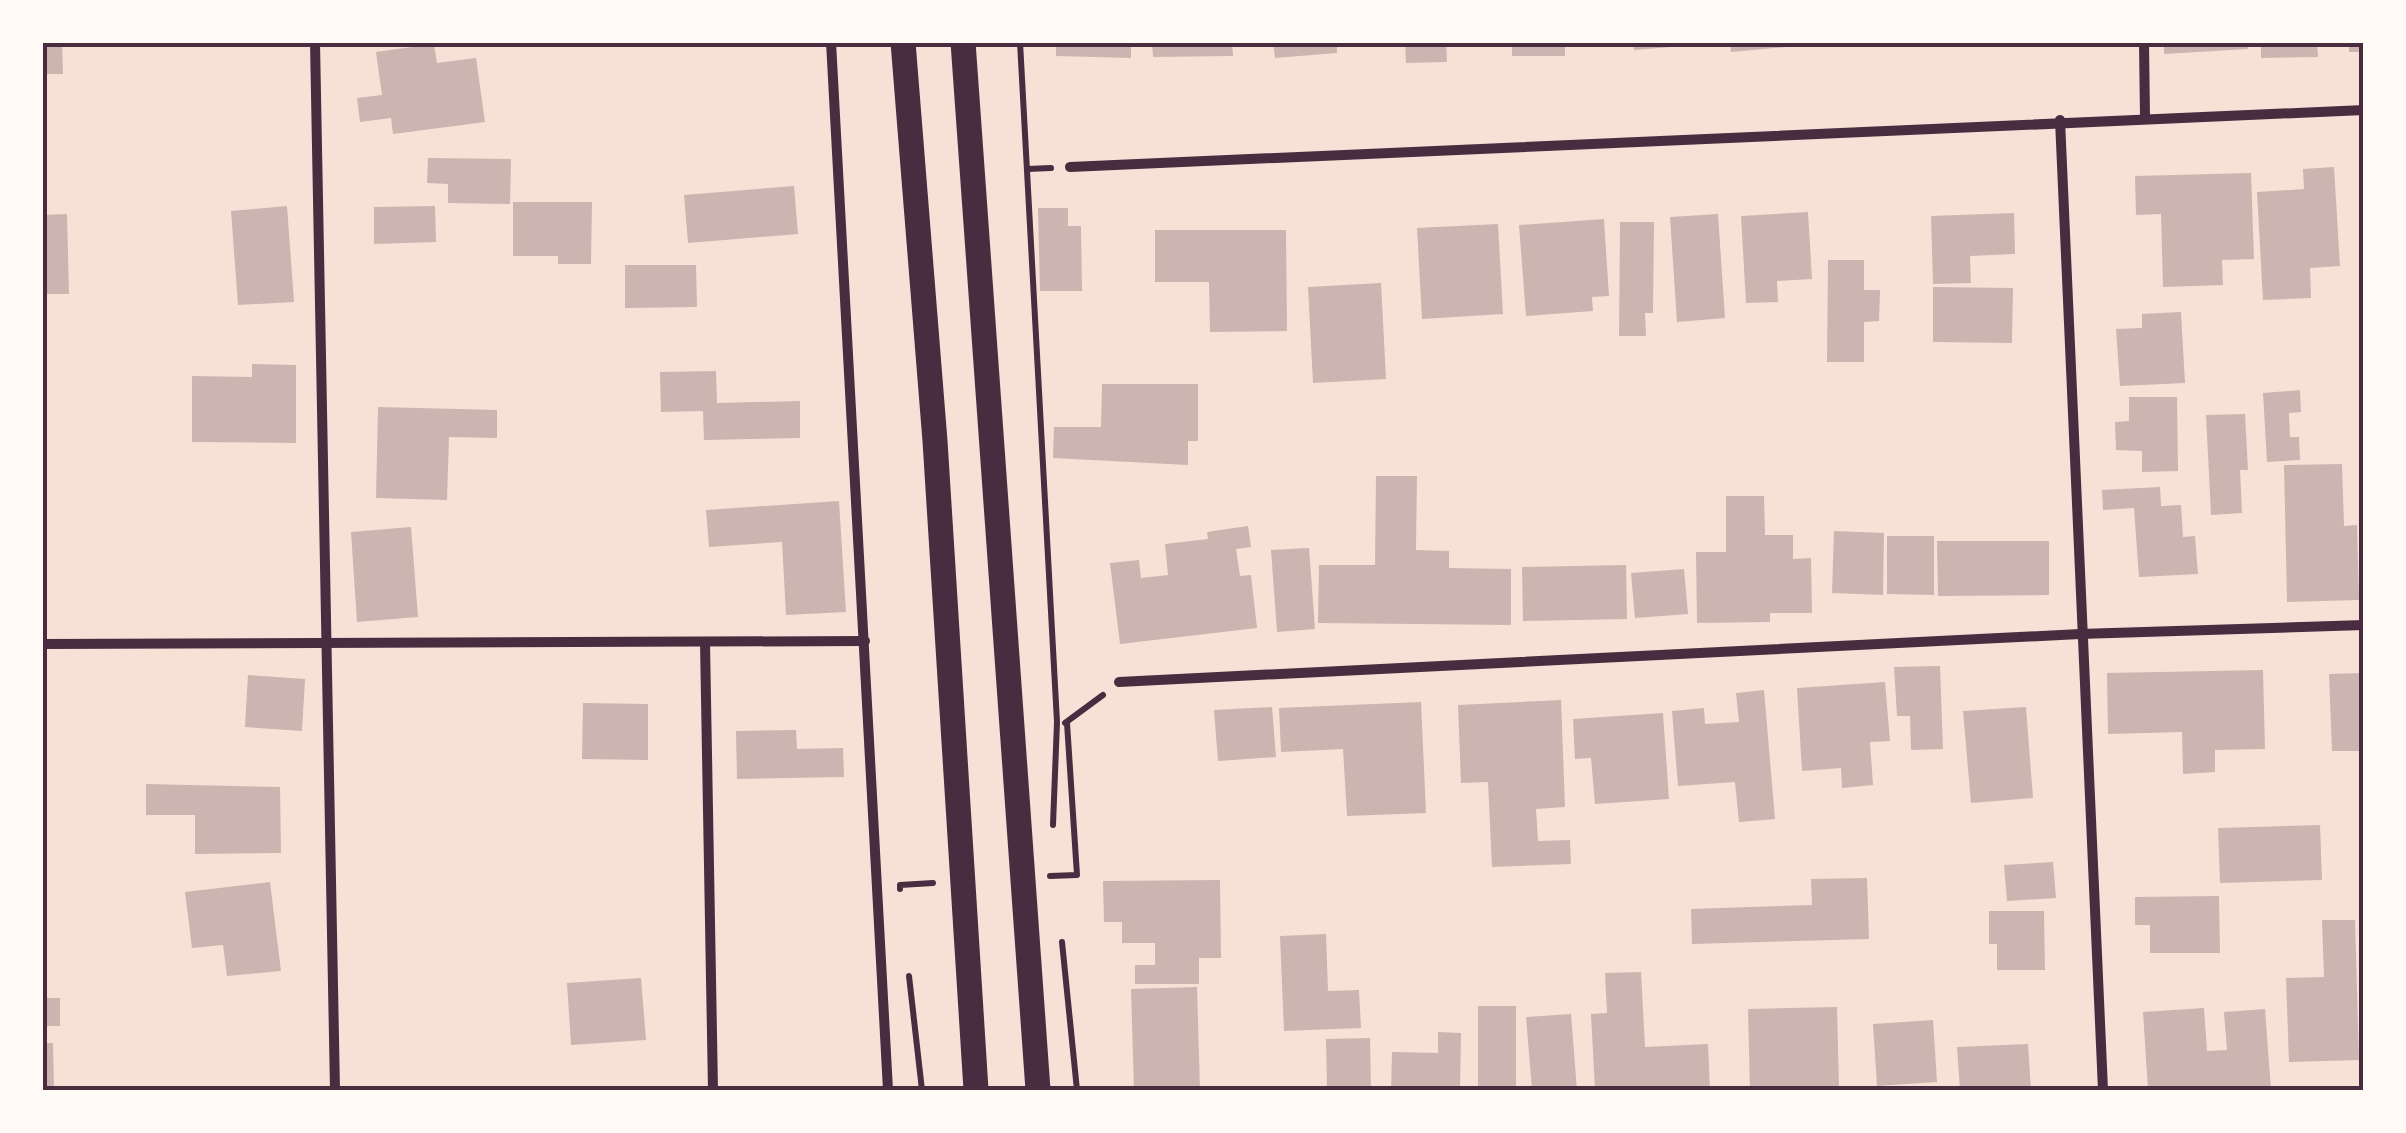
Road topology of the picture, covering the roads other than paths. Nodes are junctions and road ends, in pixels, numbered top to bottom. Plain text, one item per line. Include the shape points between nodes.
1 (315, 42) edge
2 (830, 42) edge
3 (903, 42) edge
4 (963, 42) edge
5 (2144, 42) edge
6 (2364, 110) edge
7 (2145, 116) junction
8 (2060, 120) junction
9 (1070, 167) dead end
10 (2364, 625) edge
11 (2080, 634) junction
12 (865, 641) junction
13 (705, 642) junction
14 (328, 643) junction
15 (42, 644) edge
16 (1120, 682) road end
17 (335, 1090) edge
18 (713, 1090) edge
19 (888, 1090) edge
20 (976, 1090) edge
21 (1038, 1090) edge
22 (2103, 1090) edge

1 - 14 street
2 - 12 street
3 - 20 main road
4 - 21 main road
5 - 7 street
6 - 7 street
7 - 8 street
8 - 9 street
8 - 11 street
10 - 11 street
11 - 16 street
11 - 22 street
12 - 13 street
12 - 19 street
13 - 14 street
13 - 18 street
14 - 15 street
14 - 17 street

